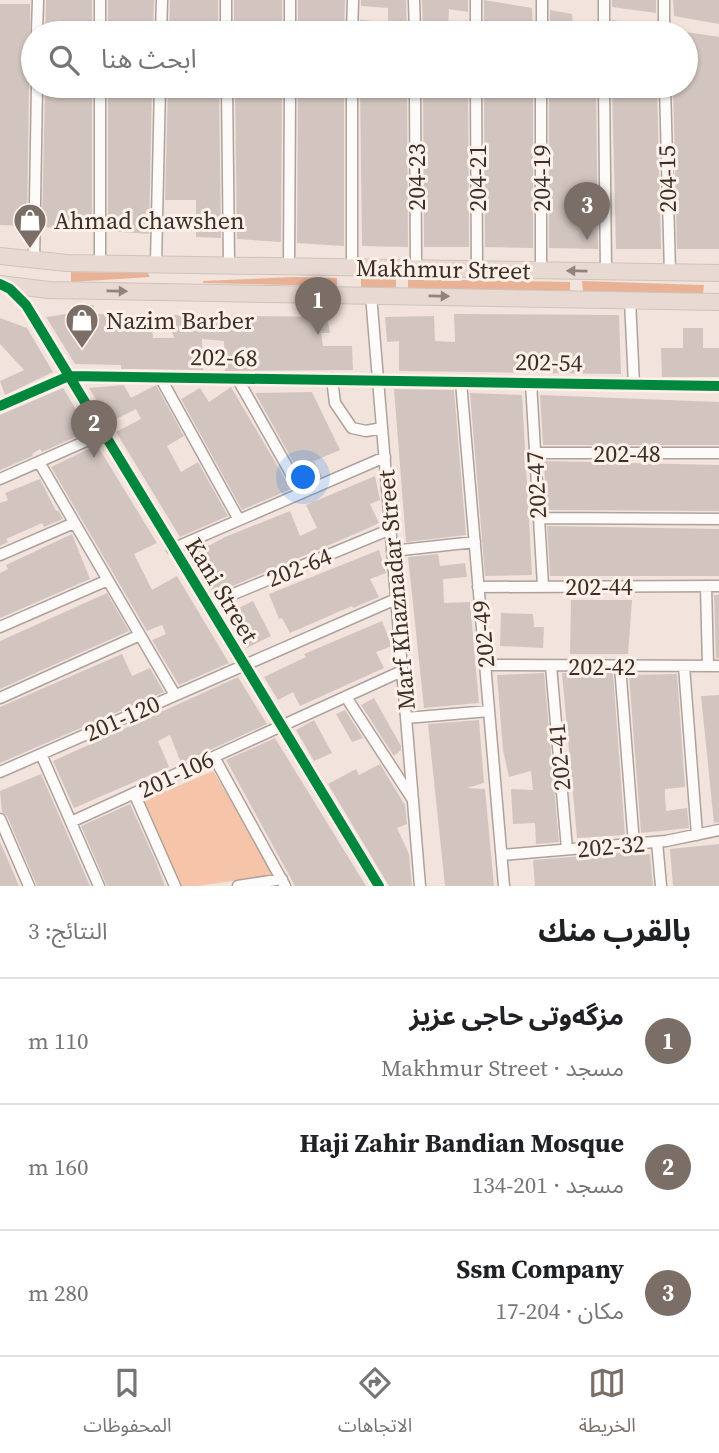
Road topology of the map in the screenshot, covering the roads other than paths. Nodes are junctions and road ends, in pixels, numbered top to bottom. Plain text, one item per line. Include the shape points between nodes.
1 (38, 0) edge
2 (100, 0) edge
3 (162, 0) edge
4 (226, 0) edge
5 (290, 0) edge
6 (353, 0) edge
7 (414, 0) edge
8 (475, 0) edge
9 (542, 0) edge
10 (604, 0) edge
11 (664, 0) edge
12 (37, 21) edge
13 (100, 21) edge
14 (161, 21) edge
15 (226, 21) edge
16 (290, 21) edge
17 (352, 21) edge
18 (415, 21) edge
19 (476, 21) edge
20 (542, 21) edge
21 (604, 21) edge
22 (664, 21) edge
23 (37, 98) edge
24 (100, 98) edge
25 (160, 98) edge
26 (227, 98) edge
27 (290, 98) edge
28 (352, 98) edge
29 (415, 98) edge
30 (476, 98) edge
31 (541, 98) edge
32 (604, 98) edge
33 (665, 98) edge
34 (0, 256) edge
35 (34, 261) junction
36 (100, 263) junction
37 (156, 263) junction
38 (205, 264) junction
39 (229, 264) junction
40 (289, 266) junction
41 (352, 267) junction
42 (416, 268) junction
43 (477, 270) junction
44 (541, 271) junction
45 (607, 272) junction
46 (670, 273) junction
47 (719, 273) edge
48 (0, 284) edge
49 (49, 290) junction
50 (156, 291) junction
51 (202, 292) junction
52 (371, 295) junction
53 (630, 300) junction
54 (719, 302) edge
55 (31, 315) junction
56 (69, 376) junction
57 (160, 377) junction
58 (237, 378) junction
59 (332, 380) junction
60 (378, 380) junction
61 (461, 382) junction
62 (531, 383) junction
63 (634, 385) junction
64 (719, 386) edge
65 (0, 405) edge
66 (382, 428) junction
67 (102, 434) junction
68 (535, 453) junction
69 (719, 453) edge
70 (385, 457) junction
71 (39, 462) junction
72 (0, 479) edge
73 (302, 493) junction
74 (538, 518) junction
75 (719, 519) edge
76 (239, 520) junction
77 (74, 523) junction
78 (391, 529) junction
79 (475, 542) junction
80 (173, 549) junction
81 (393, 551) junction
82 (0, 555) edge
83 (108, 580) junction
84 (542, 586) junction
85 (706, 586) junction
86 (719, 586) edge
87 (478, 587) junction
88 (396, 599) junction
89 (207, 605) junction
90 (0, 627) edge
91 (140, 635) junction
92 (243, 665) junction
93 (485, 665) junction
94 (551, 666) junction
95 (620, 666) junction
96 (684, 666) junction
97 (714, 666) edge
98 (402, 671) junction
99 (175, 695) junction
100 (346, 696) junction
101 (0, 698) edge
102 (489, 711) junction
103 (406, 718) junction
104 (281, 726) junction
105 (41, 754) junction
106 (214, 757) junction
107 (0, 772) edge
108 (134, 793) junction
109 (413, 801) junction
110 (0, 819) edge
111 (71, 822) junction
112 (719, 830) edge
113 (697, 835) junction
114 (657, 842) junction
115 (634, 844) junction
116 (566, 849) junction
117 (502, 855) junction
118 (284, 883) edge
119 (29, 886) edge
120 (99, 886) edge
121 (175, 886) edge
122 (238, 886) edge
123 (379, 886) edge
124 (421, 886) edge
125 (504, 886) edge
126 (661, 886) edge

1 - 12 street
2 - 13 street
3 - 14 street
4 - 15 street
5 - 16 street
6 - 17 street
7 - 18 street
8 - 19 street
9 - 20 street
10 - 21 street
11 - 22 street
23 - 35 street
24 - 36 street
25 - 37 street
26 - 39 street
27 - 40 street
28 - 41 street
29 - 42 street, 204-23
30 - 43 street, 204-21
31 - 44 street, 204-19
32 - 45 street
33 - 46 street, 204-15
34 - 35 highway, Makhmur Street
35 - 36 highway, Makhmur Street
36 - 37 highway, Makhmur Street
37 - 38 highway, Makhmur Street
37 - 50 highway via 166,268 170,277 165,288
38 - 39 highway, Makhmur Street
38 - 51 highway via 194,267 190,277 192,286
39 - 40 highway, Makhmur Street
40 - 41 highway, Makhmur Street
41 - 42 highway, Makhmur Street
42 - 43 highway, Makhmur Street
43 - 44 highway, Makhmur Street
45 -> 44 highway, Makhmur Street
45 - 46 highway, Makhmur Street
46 - 47 highway, Makhmur Street
48 - 49 highway, Makhmur Street
48 - 55 street, Kani Street via 19,296
49 -> 50 highway, Makhmur Street
49 - 55 street via 38,297
50 - 51 highway, Makhmur Street
51 - 52 highway, Makhmur Street
52 -> 53 highway, Makhmur Street
52 - 60 street, Marf Khaznadar Street
53 - 54 highway, Makhmur Street
53 - 63 street
55 - 56 street, Kani Street
56 - 57 street, 202-68
56 - 65 street
56 - 67 street, Kani Street
57 - 58 street, 202-68
57 - 76 street
58 - 59 street, 202-68
58 - 73 street
59 - 60 street, 202-68
59 - 66 street via 335,403 352,428
60 - 61 street, 202-54
60 - 66 street, Marf Khaznadar Street
61 - 62 street, 202-54
61 - 79 street, 202-49
62 - 63 street, 202-54
62 - 68 street, 202-47
63 - 64 street, 202-54
66 - 70 street, Marf Khaznadar Street
67 - 71 street
67 - 80 street, Kani Street
68 - 69 street, 202-48
68 - 74 street, 202-47
70 - 73 street
70 - 78 street, Marf Khaznadar Street
71 - 72 street
71 - 77 street
73 - 76 street
74 - 75 street
74 - 84 street, 202-47
76 - 80 street
77 - 82 street
77 - 83 street
78 - 81 street, Marf Khaznadar Street
78 - 89 street, 202-64
79 - 81 street
79 - 87 street, 202-49
80 - 89 street, Kani Street
81 - 88 street, Marf Khaznadar Street
83 - 90 street
83 - 91 street
84 - 85 street, 202-44
84 - 87 street, 202-44
85 - 86 street, 202-44
85 - 97 street
87 - 93 street, 202-49
88 - 92 street, 201-120
88 - 98 street, Marf Khaznadar Street
89 - 92 street, Kani Street
91 - 99 street
91 - 101 street
92 - 99 street, 201-120
92 - 104 street, Kani Street
93 - 94 street, 202-42
93 - 102 street, 202-49
94 - 95 street, 202-42
94 - 116 street, 202-41
95 - 96 street, 202-42
95 - 115 street
96 - 97 street, 202-42
96 - 113 street
98 - 100 street, 201-106
98 - 103 street, Marf Khaznadar Street
99 - 105 street, 201-120
100 - 104 street, 201-106
100 - 109 street
102 - 103 street
102 - 117 street, 202-49
103 - 109 street, Marf Khaznadar Street
104 - 106 street, 201-106
104 - 123 street, Kani Street
105 - 107 street, 201-120
105 - 111 street
106 - 108 street, 201-106
106 - 118 street
108 - 111 street, 201-106
108 - 121 street
109 - 124 street, Marf Khaznadar Street
110 - 119 street
111 - 120 street
112 - 113 street, 202-32
113 - 114 street, 202-32
114 - 115 street, 202-32
114 - 126 street
115 - 116 street, 202-32
116 - 117 street, 202-32
117 - 125 street, 202-49
118 - 122 street

